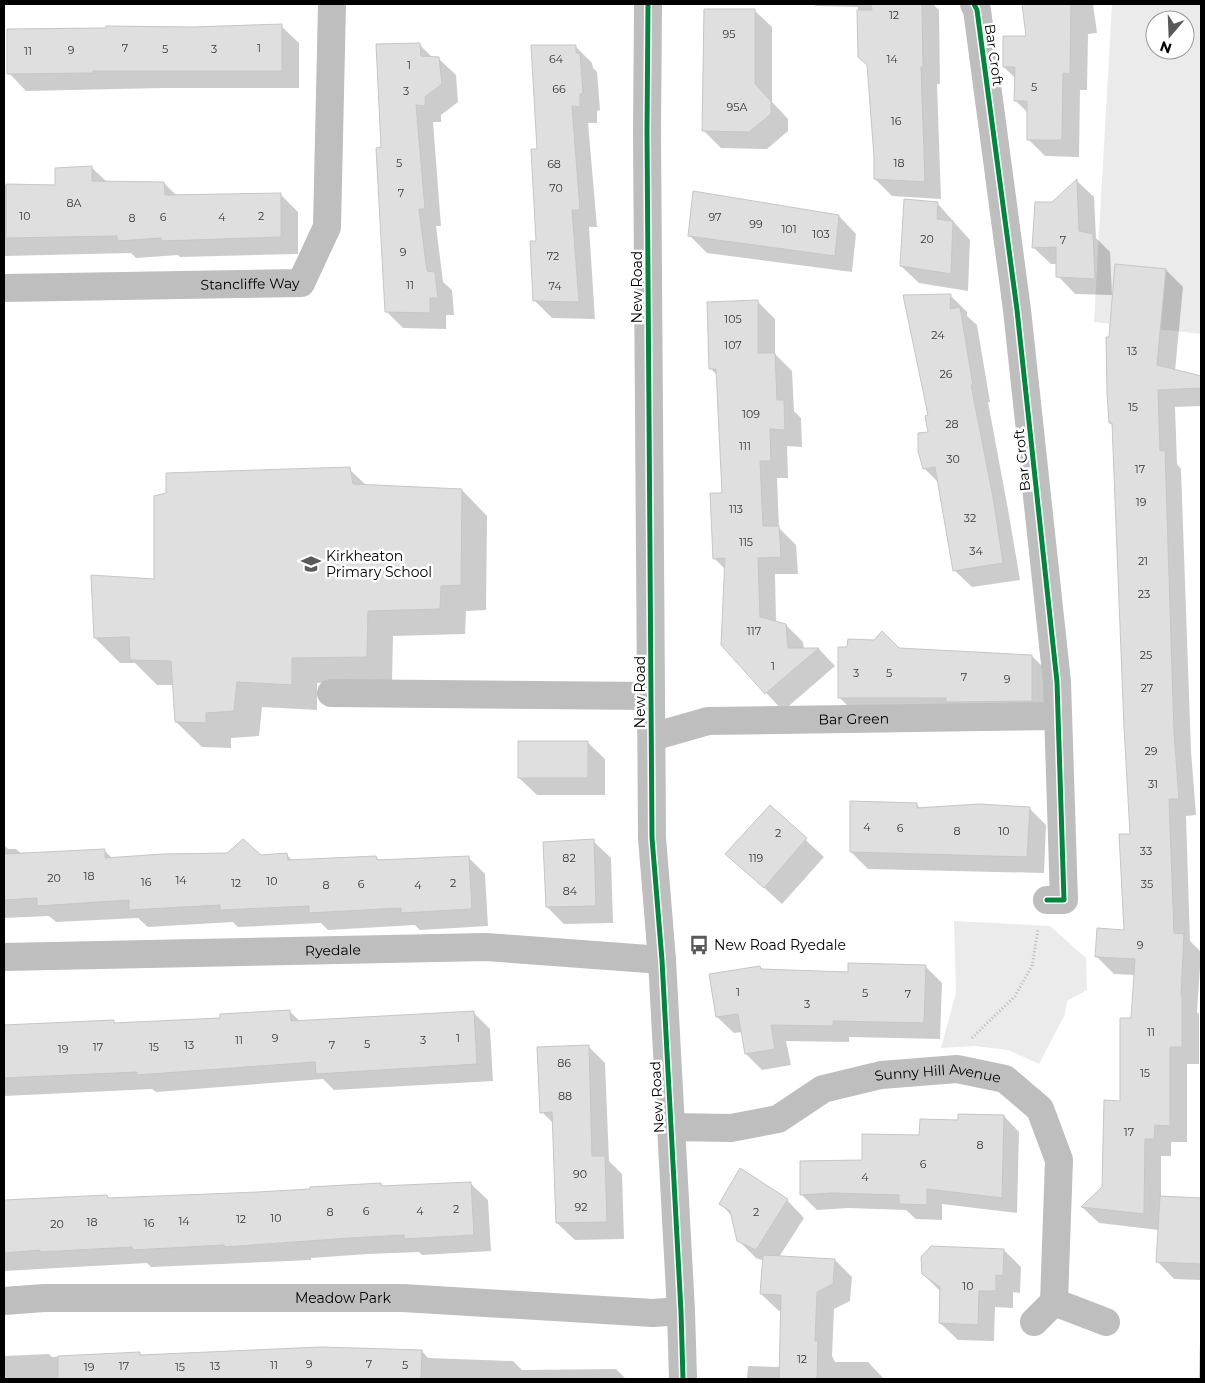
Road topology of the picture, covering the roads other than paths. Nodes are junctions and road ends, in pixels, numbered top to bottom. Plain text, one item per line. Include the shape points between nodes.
1 (332, 4) edge
2 (648, 4) edge
3 (974, 4) edge
4 (4, 288) edge
5 (331, 693) dead end
6 (651, 696) junction
7 (1058, 716) junction
8 (652, 737) junction
9 (1047, 900) road end
10 (4, 957) edge
11 (662, 960) junction
12 (670, 1127) junction
13 (4, 1301) edge
14 (1054, 1302) junction
15 (681, 1311) junction
16 (1034, 1322) dead end
17 (1106, 1322) dead end
18 (683, 1379) edge

1 - 4 street, Stancliffe Way via 327,227 301,283
2 - 6 street, New Road
3 - 7 street, Bar Croft via 1017,310
5 - 6 street
6 - 8 street, New Road
7 - 8 street, Bar Green via 708,721
7 - 9 street, Bar Croft via 1064,900
8 - 11 street, New Road via 652,838
10 - 11 street, Ryedale via 486,947
11 - 12 street, New Road
12 - 14 street, Sunny Hill Avenue via 731,1128 778,1119 824,1089 881,1075 957,1069 1005,1079 1040,1109 1059,1160
12 - 15 street, New Road
13 - 15 street, Meadow Park via 44,1298 402,1298 653,1313
14 - 16 street
14 - 17 street
15 - 18 street, New Road

